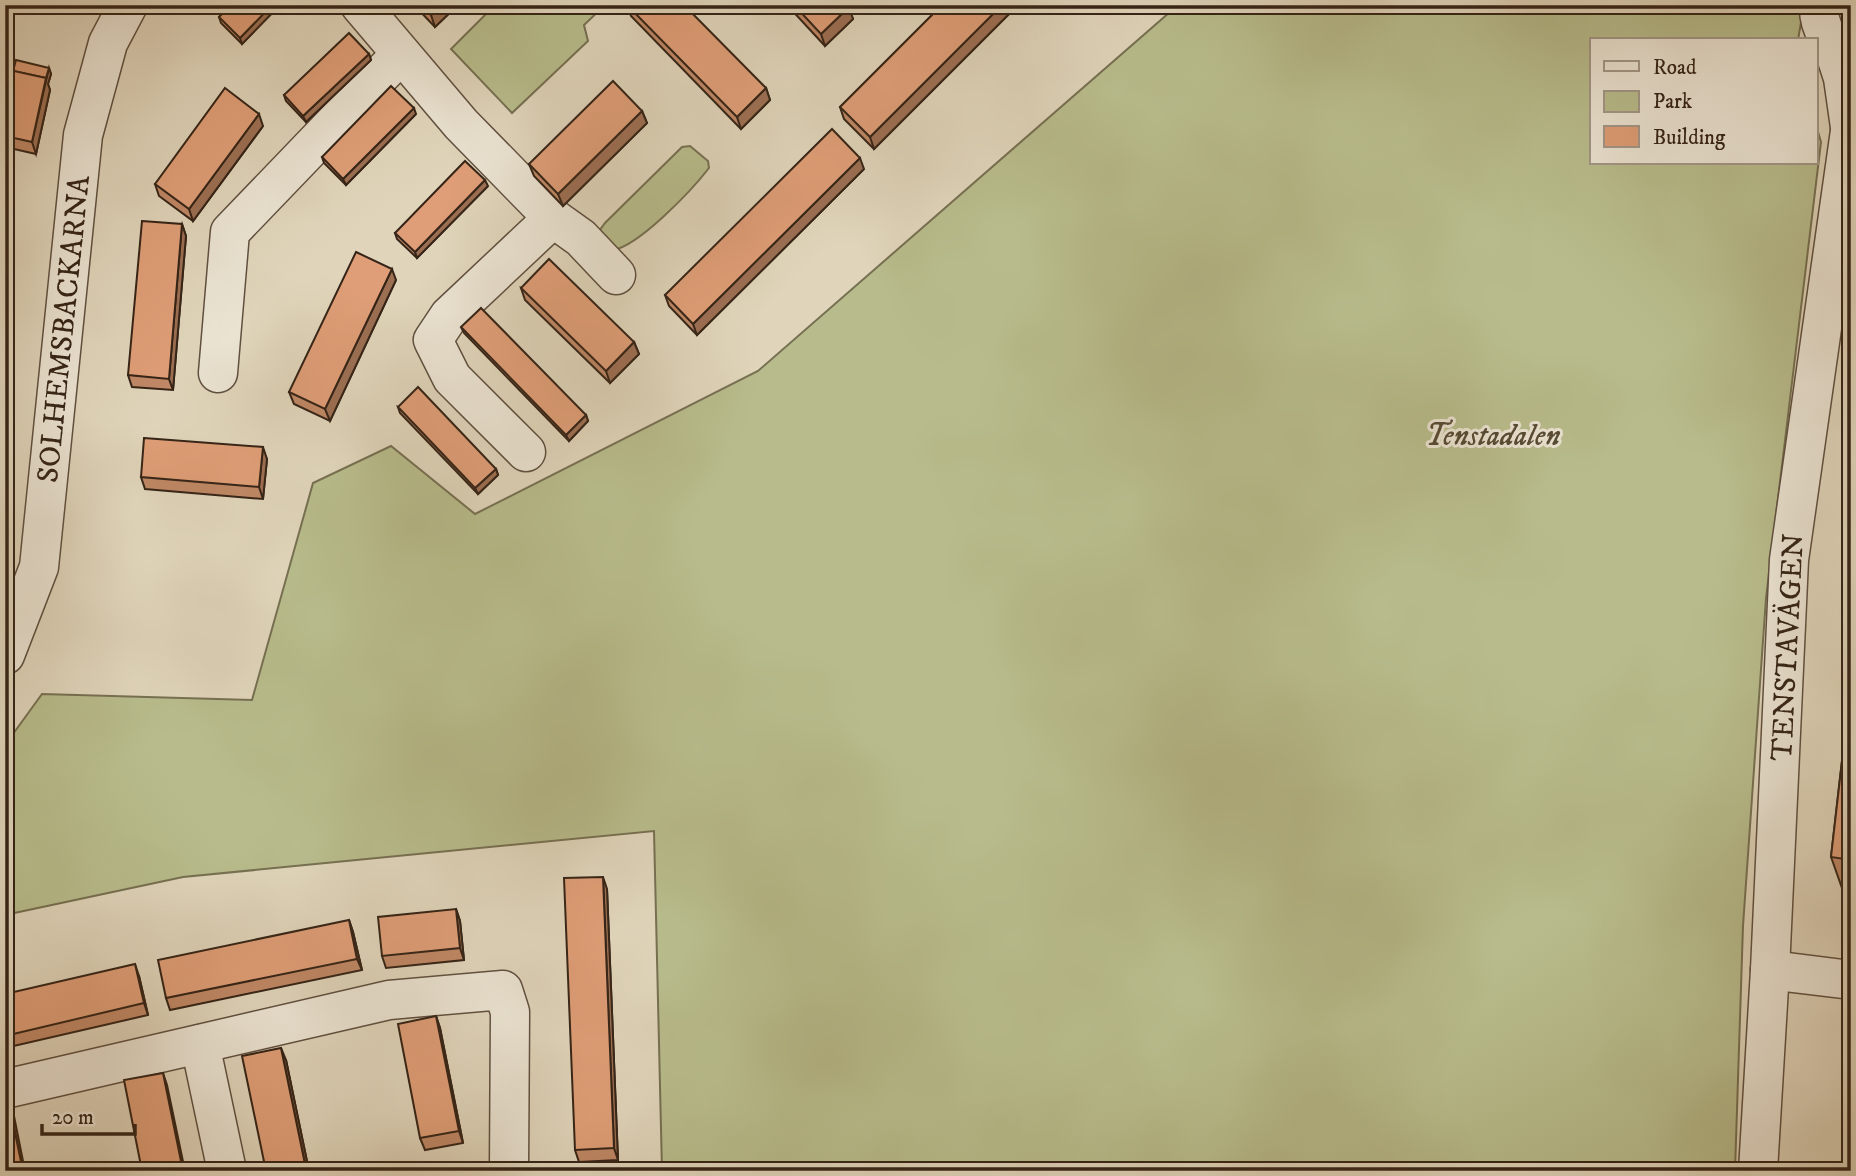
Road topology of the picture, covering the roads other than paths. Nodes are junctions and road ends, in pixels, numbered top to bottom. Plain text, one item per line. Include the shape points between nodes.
1 (128, 5) edge
2 (360, 5) edge
3 (1819, 5) edge
4 (1842, 50) edge
5 (400, 55) junction
6 (1850, 125) edge
7 (553, 218) junction
8 (616, 275) dead end
9 (218, 373) dead end
10 (526, 452) dead end
11 (5, 655) edge
12 (1770, 970) junction
13 (1851, 980) edge
14 (200, 1044) junction
15 (5, 1089) edge
16 (227, 1171) edge
17 (509, 1171) edge
18 (1758, 1171) edge

1 - 11 street, SOLHEMSBACKARNA via 108,43 83,135 39,567
2 - 5 street
3 - 4 street, TENSTAVÄGEN via 1823,30
4 - 6 street, TENSTAVÄGEN
5 - 7 street
5 - 9 street via 230,232
6 - 12 street, TENSTAVÄGEN via 1788,560
7 - 8 street via 581,238
7 - 10 street via 449,316 433,340 452,378
12 - 13 street
12 - 18 street, TENSTAVÄGEN
14 - 15 street
14 - 16 street
14 - 17 street via 389,1000 503,990 510,1012

